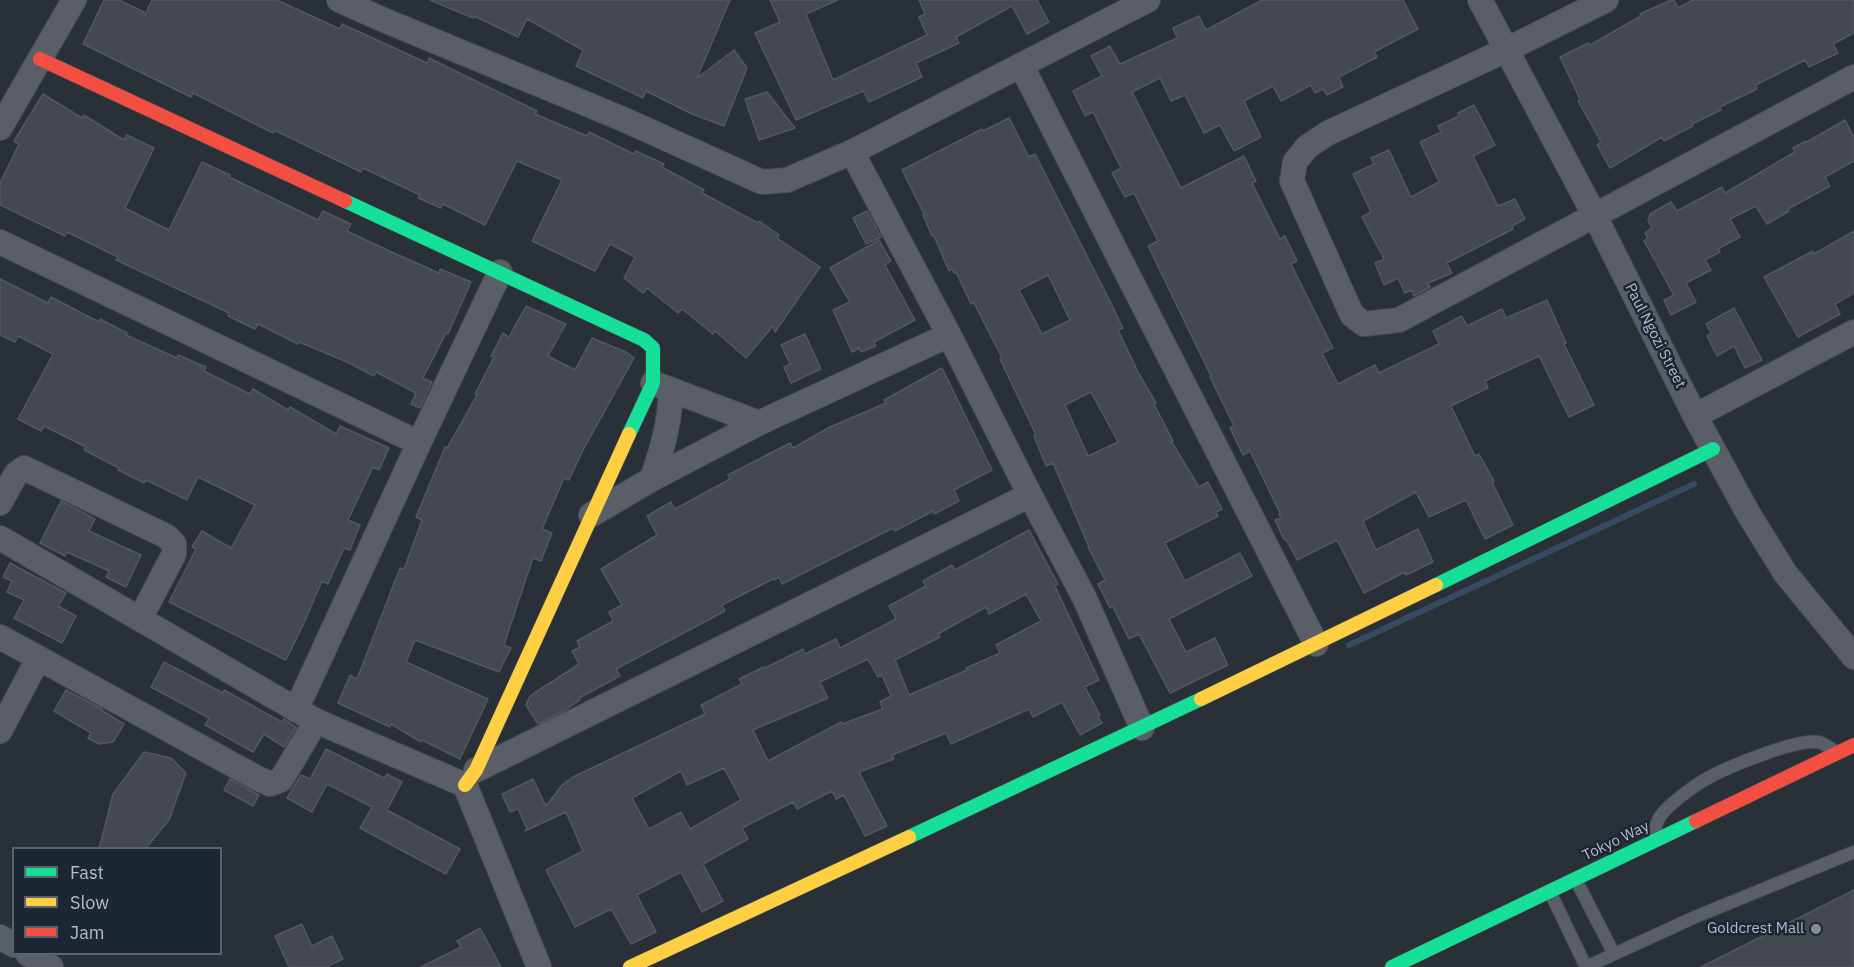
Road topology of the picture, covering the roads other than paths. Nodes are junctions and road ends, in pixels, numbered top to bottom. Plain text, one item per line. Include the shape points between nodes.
1 (74, 0) edge
2 (339, 0) edge
3 (1148, 0) edge
4 (1480, 0) edge
5 (1606, 0) edge
6 (1506, 50) junction
7 (40, 59) junction
8 (1021, 65) junction
9 (1854, 77) edge
10 (0, 128) edge
11 (852, 152) junction
12 (1594, 216) junction
13 (0, 242) edge
14 (500, 272) junction
15 (1854, 332) edge
16 (949, 335) junction
17 (662, 387) junction
18 (1695, 416) junction
19 (759, 423) junction
20 (419, 443) junction
21 (1713, 449) junction
22 (652, 479) junction
23 (1030, 495) junction
24 (0, 503) edge
25 (591, 515) junction
26 (0, 538) edge
27 (140, 619) junction
28 (0, 637) edge
29 (1316, 644) junction
30 (1854, 657) edge
31 (38, 659) junction
32 (306, 716) junction
33 (1142, 728) junction
34 (0, 731) edge
35 (1854, 745) edge
36 (1838, 753) junction
37 (471, 778) junction
38 (1652, 842) junction
39 (1854, 852) edge
40 (1575, 879) junction
41 (1549, 891) junction
42 (1614, 954) junction
43 (30, 955) edge
44 (51, 967) edge
45 (539, 967) edge
46 (630, 967) edge
47 (1392, 967) edge
48 (1586, 967) edge

1 - 7 street
2 - 11 street via 762,182 787,180
3 - 8 street
4 - 6 street, Paul Ngozi Street
5 - 6 street
6 - 12 street, Paul Ngozi Street
6 - 12 street via 1328,133 1306,147 1295,162 1292,181 1352,315 1364,324 1399,320
7 - 10 street
7 - 14 street
8 - 11 street
8 - 29 street
9 - 12 street
11 - 16 street
12 - 18 street, Paul Ngozi Street
13 - 20 street
14 - 17 street via 644,340 653,348
14 - 20 street
15 - 18 street
16 - 19 street
16 - 23 street
17 - 19 street
17 - 22 street via 668,422
17 - 25 street
18 - 21 street, Paul Ngozi Street
19 - 22 street
20 - 32 street
21 - 29 street
21 - 30 street, Paul Ngozi Street via 1785,573
22 - 25 street
23 - 33 street via 1084,597
23 - 37 street
24 - 27 street via 16,474 24,468 166,536 174,544 174,554
25 - 37 street
26 - 27 street
27 - 32 street
28 - 31 street
29 - 33 street
31 - 32 street via 270,784 281,780
31 - 34 street
32 - 37 street
33 - 46 street
35 - 36 street, Tokyo Way
36 - 38 street, Tokyo Way
36 - 38 lane via 1820,742 1803,742 1702,782 1659,818
37 - 45 street
38 - 40 street, Tokyo Way
39 - 42 lane
40 - 41 street, Tokyo Way
40 - 42 lane
41 - 47 street, Tokyo Way
41 - 48 lane
42 - 48 lane
43 - 44 street

